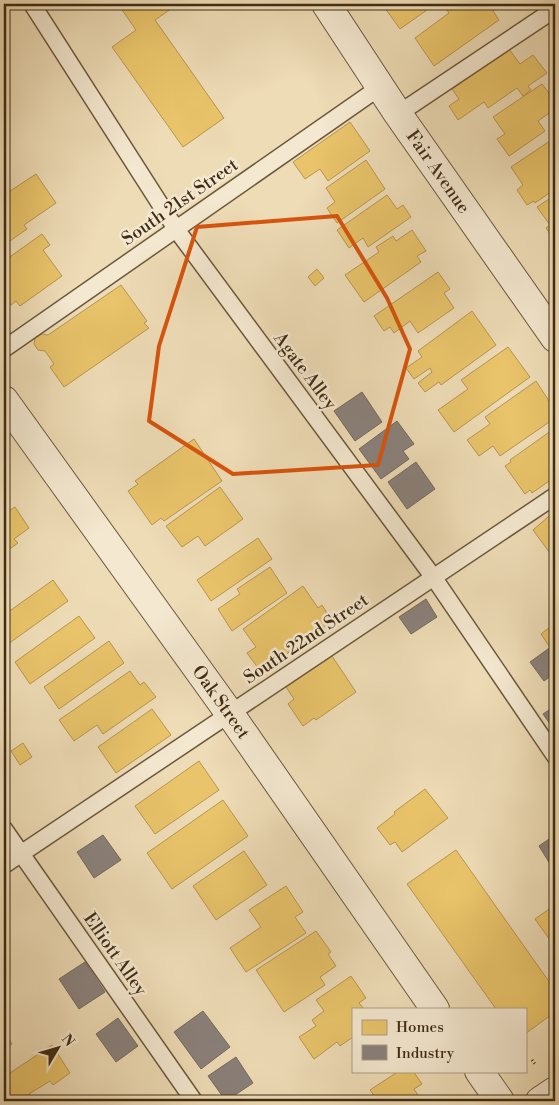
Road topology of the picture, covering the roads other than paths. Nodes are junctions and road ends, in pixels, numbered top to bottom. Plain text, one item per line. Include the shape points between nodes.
1 (32, 4) edge
2 (326, 4) edge
3 (555, 9) edge
4 (380, 87) junction
5 (398, 114) junction
6 (176, 229) junction
7 (555, 338) edge
8 (4, 349) edge
9 (4, 400) edge
10 (555, 496) edge
11 (434, 578) junction
12 (230, 714) junction
13 (555, 756) edge
14 (4, 829) edge
15 (21, 853) junction
16 (4, 865) edge
17 (434, 1008) edge
18 (480, 1072) edge
19 (555, 1091) edge
20 (194, 1101) edge
21 (500, 1101) edge
22 (540, 1101) edge

1 - 6 lane, Agate Alley
2 - 4 street, Fair Avenue
3 - 5 lane
4 - 5 street, Fair Avenue
4 - 6 lane, South 21st Street
5 - 7 street, Fair Avenue
6 - 8 lane, South 21st Street
6 - 11 lane, Agate Alley
9 - 12 street, Oak Street
10 - 11 lane, South 22nd Street
11 - 12 lane, South 22nd Street
11 - 13 lane, Agate Alley
12 - 15 lane, South 22nd Street
12 - 17 street, Oak Street
14 - 15 lane, Elliott Alley
15 - 16 lane, South 22nd Street
15 - 20 lane, Elliott Alley
18 - 21 street
19 - 22 street

